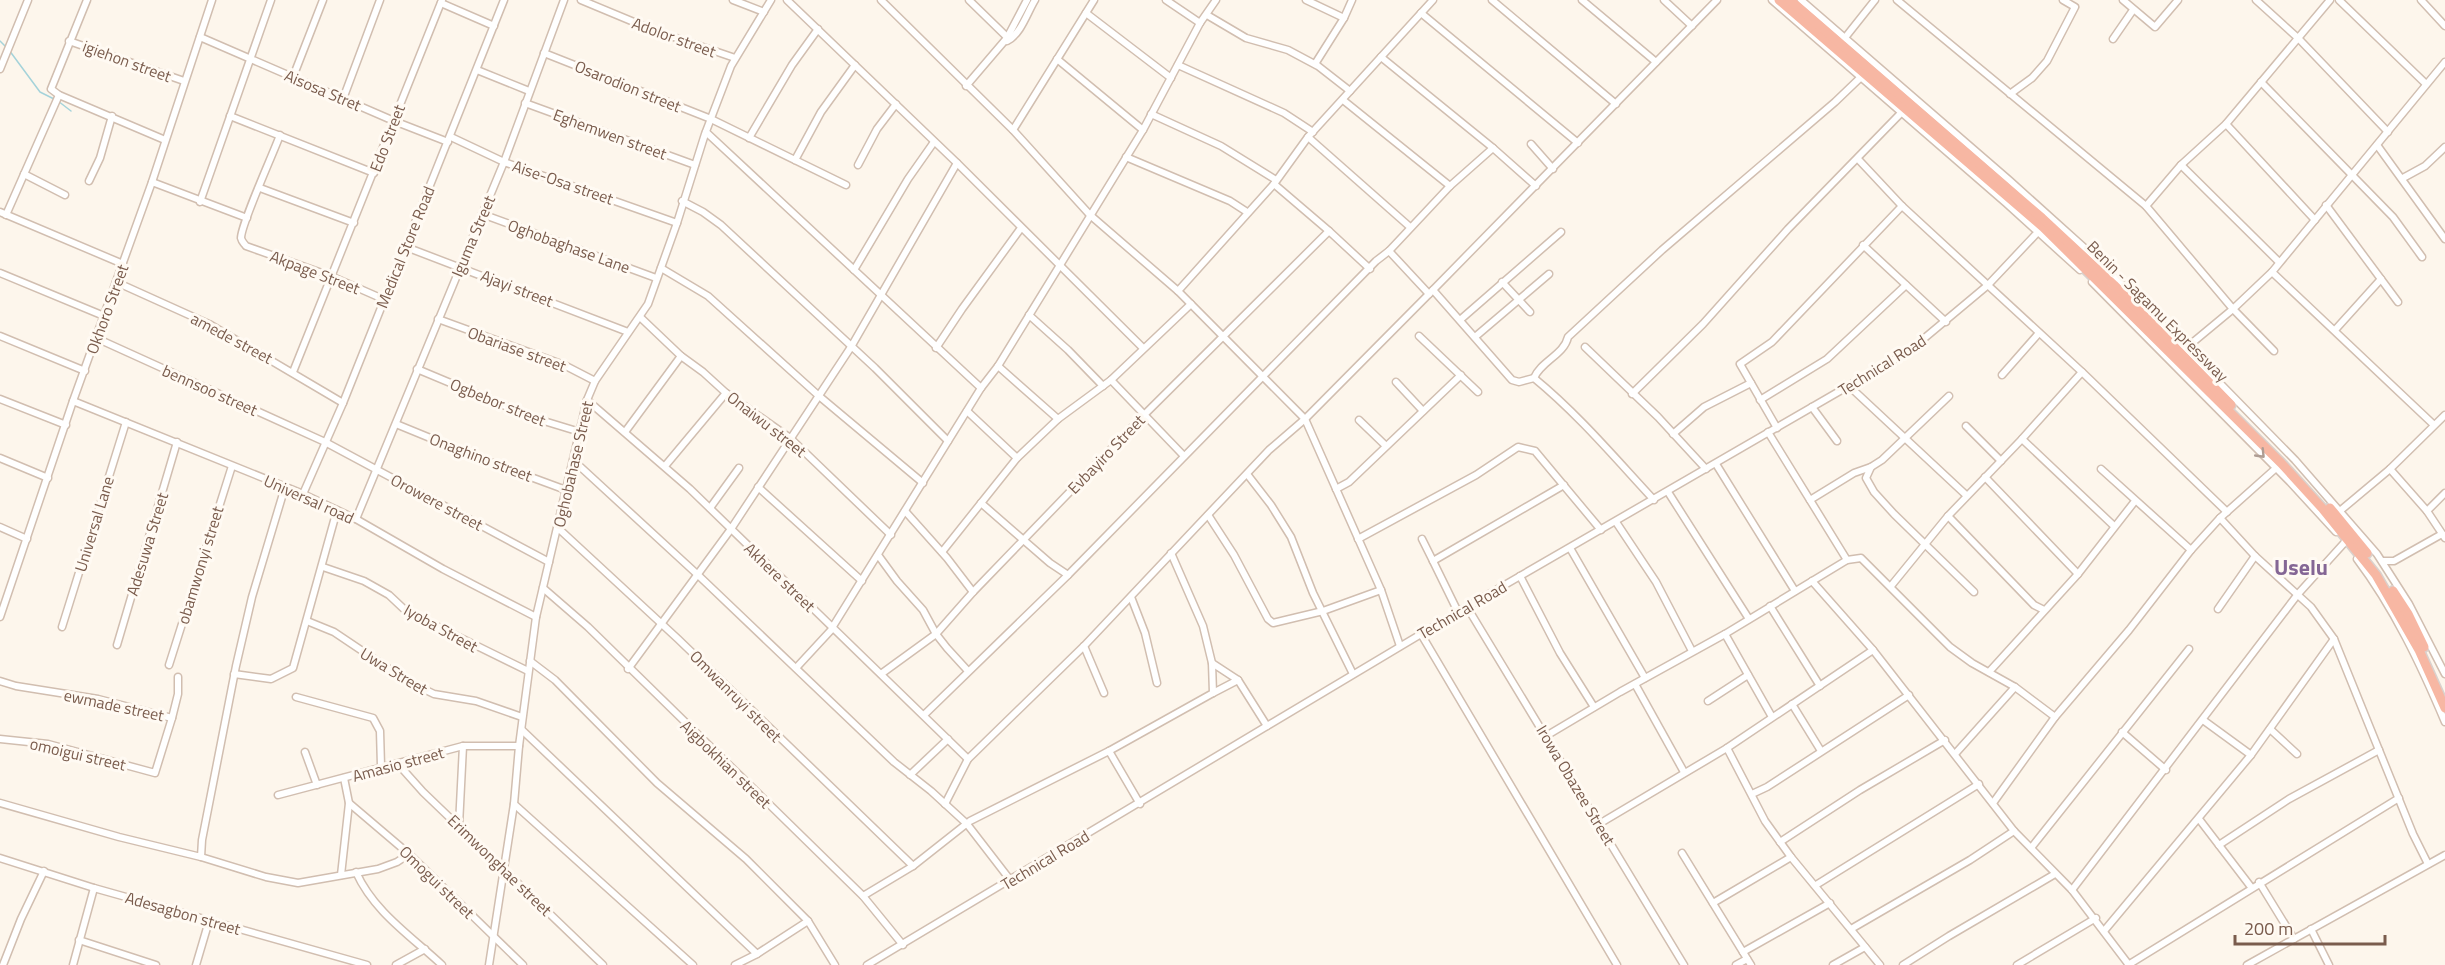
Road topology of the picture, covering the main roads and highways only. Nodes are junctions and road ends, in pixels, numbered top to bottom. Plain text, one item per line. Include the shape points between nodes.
1 (1779, 0) edge
2 (1790, 0) edge
3 (2445, 693) edge
4 (2445, 708) edge

1 - 4 highway via 2043,227 2281,463 2360,553 2400,615
2 - 3 highway, Benin - Sagamu Expressway via 2114,285 2307,482 2351,531 2385,578 2408,614

